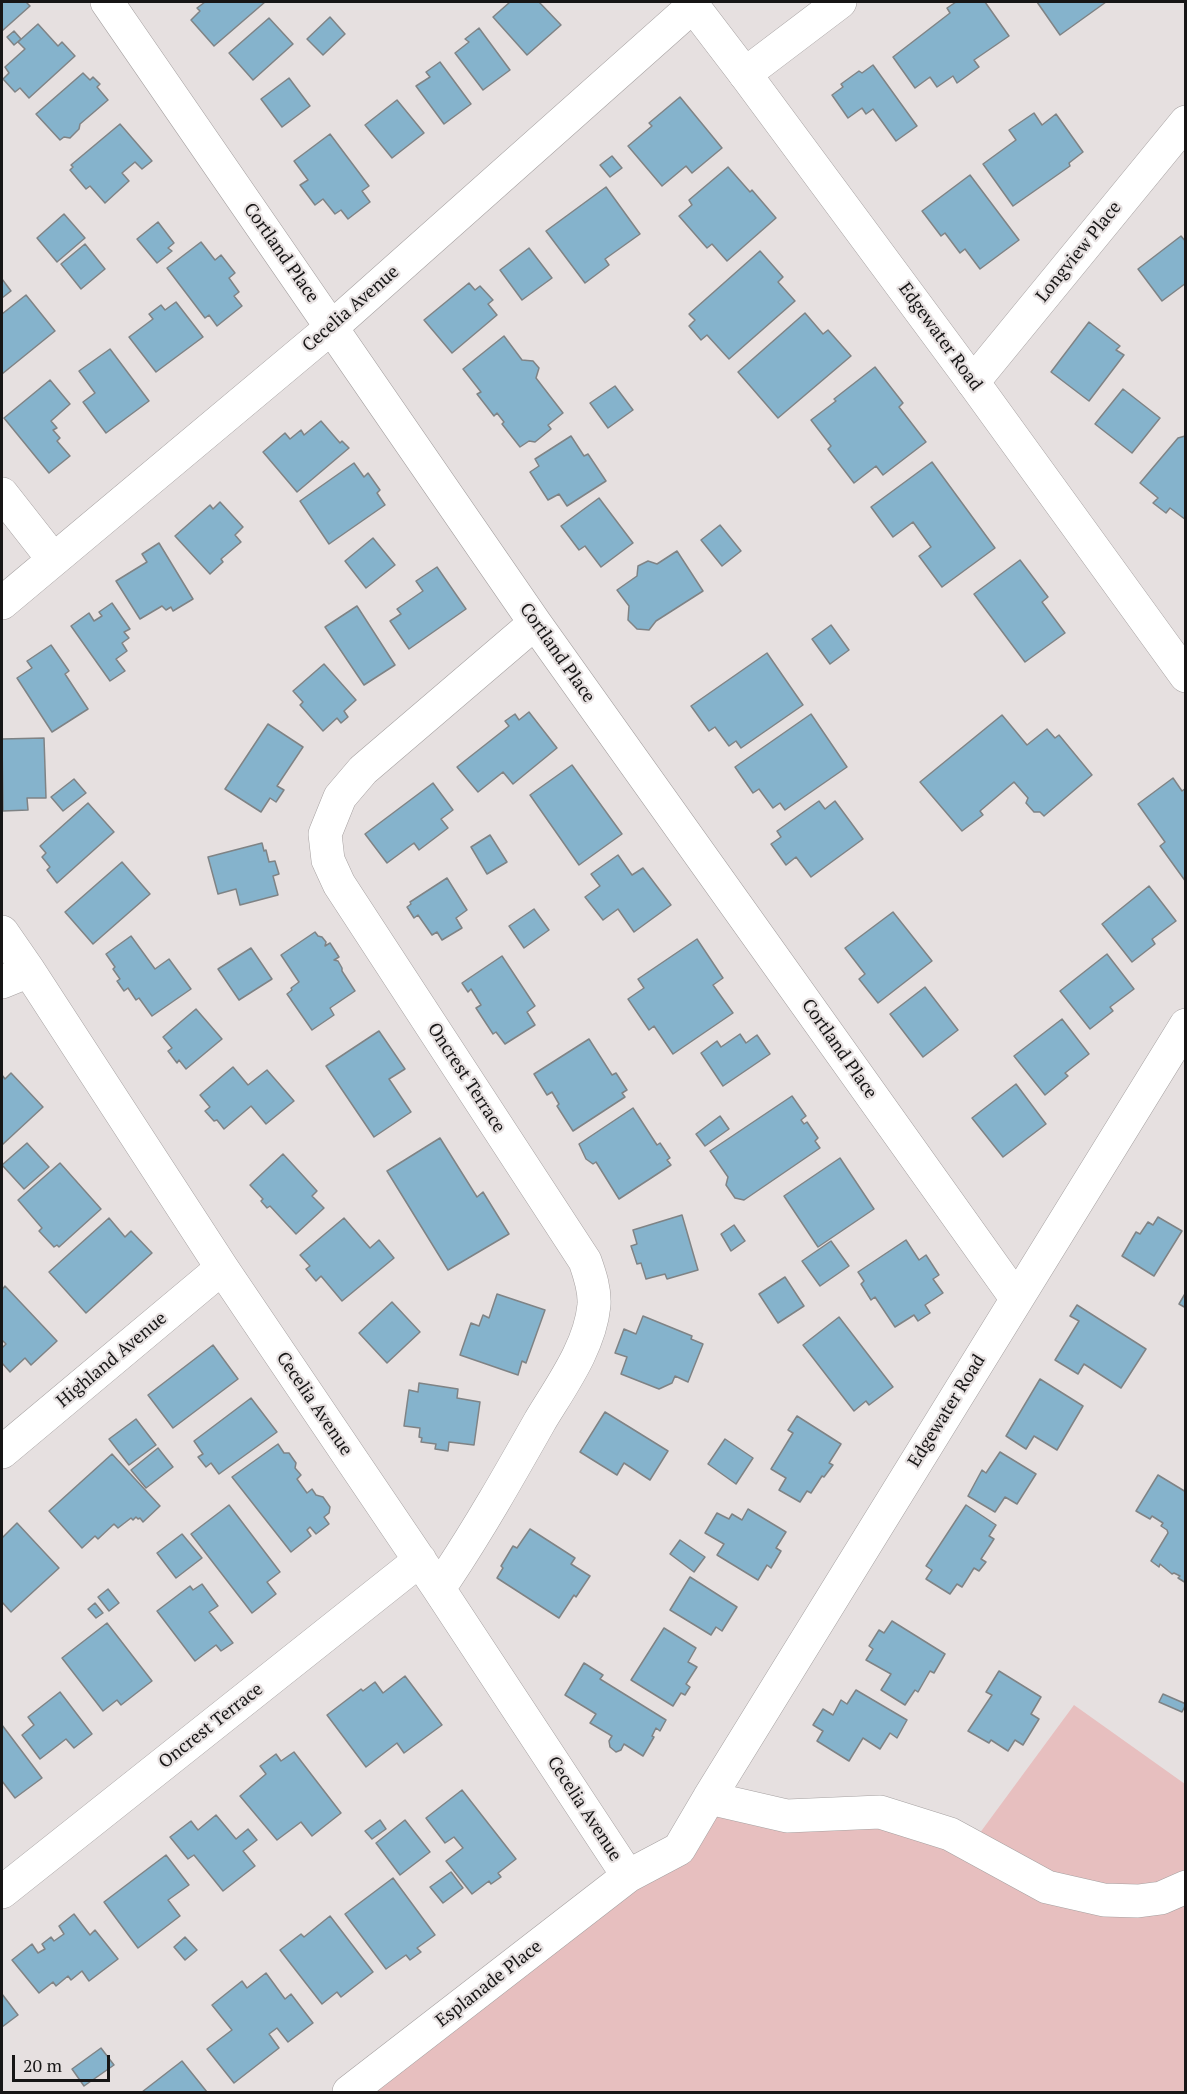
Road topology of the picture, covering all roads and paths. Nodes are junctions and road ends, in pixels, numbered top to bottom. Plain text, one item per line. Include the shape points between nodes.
1 (107, 2) edge
2 (840, 2) edge
3 (691, 4) edge
4 (745, 74) junction
5 (1185, 123) edge
6 (332, 327) junction
7 (973, 382) junction
8 (2, 494) edge
9 (53, 559) junction
10 (2, 603) edge
11 (535, 623) junction
12 (1185, 675) edge
13 (2, 932) edge
14 (15, 977) edge
15 (1185, 1025) edge
16 (222, 1268) junction
17 (1016, 1298) junction
18 (2, 1452) edge
19 (429, 1573) junction
20 (709, 1798) junction
21 (628, 1876) junction
22 (1185, 1887) edge
23 (2, 1892) edge
24 (349, 2092) edge

1 - 6 street, Cortland Place
2 - 4 street
3 - 4 street, Edgewater Road
3 - 6 street, Cecelia Avenue
4 - 7 street, Edgewater Road
5 - 7 street, Longview Place
6 - 9 street, Cecelia Avenue
6 - 11 street, Cortland Place
7 - 12 street, Edgewater Road
8 - 9 street
9 - 10 street, Cecelia Avenue
11 - 17 street, Cortland Place
11 - 19 street, Oncrest Terrace via 363,770 340,797 325,834 328,860 339,884 585,1261 592,1282 594,1305 574,1362 446,1578
13 - 14 street, Cecelia Avenue
14 - 16 street, Cecelia Avenue
15 - 17 street, Edgewater Road
16 - 18 street, Highland Avenue
16 - 19 street, Cecelia Avenue
17 - 20 street, Edgewater Road
19 - 21 street, Cecelia Avenue
19 - 23 street, Oncrest Terrace
20 - 21 street, Edgewater Road via 679,1849
20 - 22 street via 787,1816 880,1812 950,1834 1047,1887 1104,1900 1161,1898
21 - 24 street, Esplanade Place

